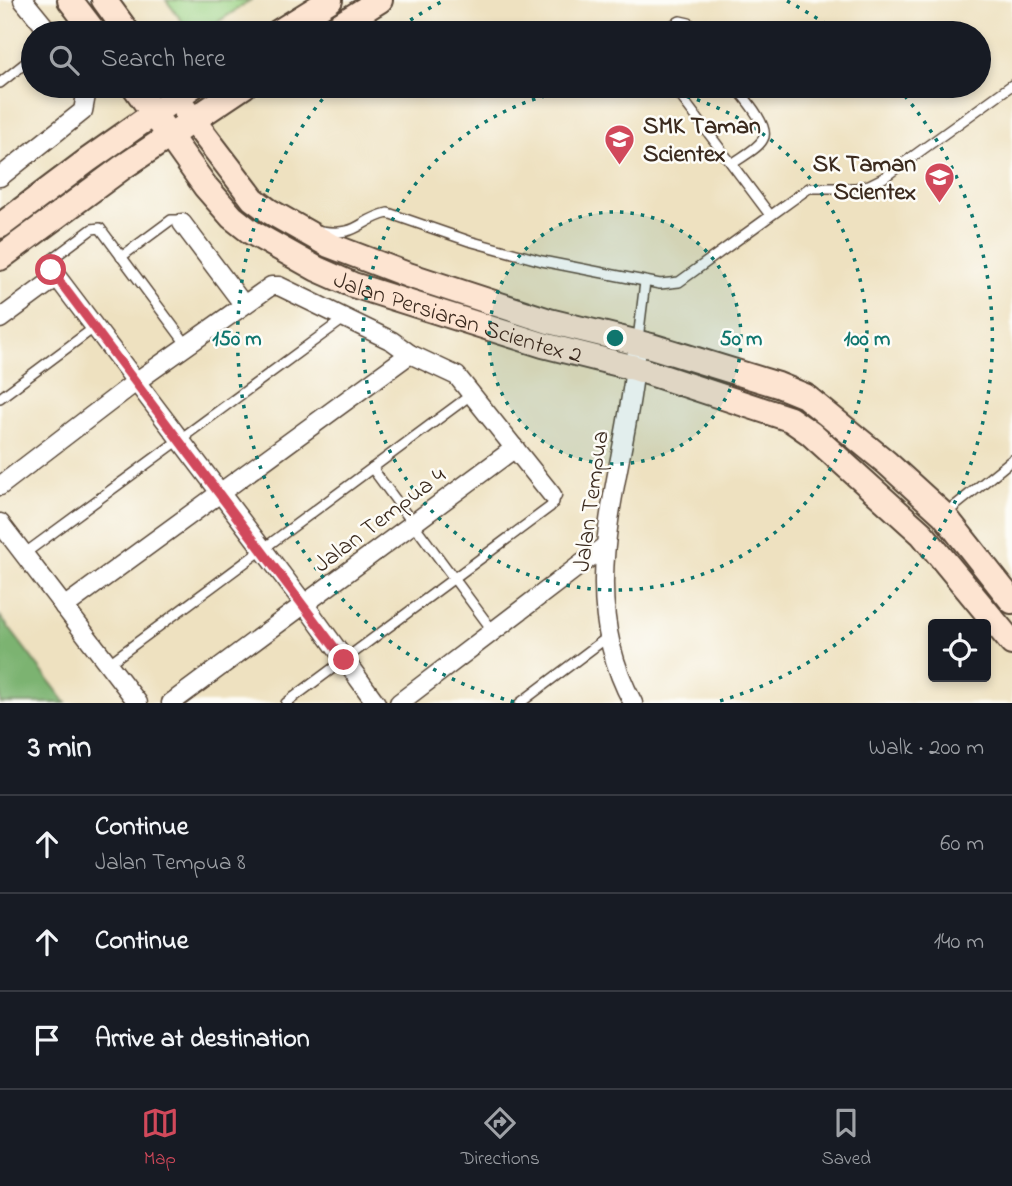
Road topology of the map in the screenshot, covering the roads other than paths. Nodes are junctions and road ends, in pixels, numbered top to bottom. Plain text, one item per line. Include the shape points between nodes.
1 (23, 0) edge
2 (70, 0) edge
3 (104, 0) edge
4 (330, 0) edge
5 (380, 0) edge
6 (40, 21) edge
7 (86, 21) edge
8 (119, 21) edge
9 (296, 21) edge
10 (346, 21) edge
11 (21, 66) edge
12 (0, 83) edge
13 (1012, 85) edge
14 (85, 98) edge
15 (143, 98) edge
16 (169, 98) edge
17 (182, 98) edge
18 (225, 98) edge
19 (238, 98) edge
20 (682, 98) edge
21 (744, 98) edge
22 (154, 113) junction
23 (191, 119) junction
24 (169, 134) junction
25 (732, 164) junction
26 (228, 168) junction
27 (0, 177) edge
28 (770, 215) junction
29 (287, 221) junction
30 (182, 223) joint
31 (0, 226) edge
32 (3, 249) edge
33 (121, 257) junction
34 (57, 277) junction
35 (645, 282) junction
36 (243, 304) junction
37 (345, 318) junction
38 (0, 319) edge
39 (95, 327) junction
40 (637, 343) junction
41 (187, 345) junction
42 (411, 354) junction
43 (635, 368) junction
44 (137, 382) junction
45 (472, 394) junction
46 (0, 398) edge
47 (180, 439) junction
48 (515, 449) junction
49 (1012, 460) edge
50 (372, 468) junction
51 (0, 486) edge
52 (220, 492) junction
53 (552, 495) joint
54 (944, 515) junction
55 (0, 523) edge
56 (414, 524) junction
57 (605, 546) junction
58 (263, 550) junction
59 (24, 554) junction
60 (454, 578) junction
61 (1012, 601) edge
62 (305, 605) junction
63 (64, 607) junction
64 (493, 631) junction
65 (1009, 634) edge
66 (609, 636) junction
67 (344, 660) junction
68 (108, 664) junction
69 (632, 702) edge
70 (138, 703) edge
71 (171, 703) edge
72 (286, 703) edge
73 (376, 703) edge
74 (399, 703) edge
75 (520, 703) edge

1 - 6 street
2 - 7 street
3 - 8 street
4 - 9 street
5 - 10 street
11 - 12 lane
13 - 28 lane via 883,178 855,188 809,188
14 - 27 street via 83,111
15 - 22 street, Jalan Persiaran Scientex 2
16 - 22 street
17 - 23 street, Jalan Persiaran Scientex 2
18 - 23 street
19 - 26 street via 219,124
20 - 25 lane
21 - 25 lane via 765,133 763,140
22 - 24 street, Jalan Persiaran Scientex 2
22 - 31 street
23 - 24 street
23 - 26 street, Jalan Persiaran Scientex 2
24 - 32 street
24 - 43 street, Jalan Persiaran Scientex 2 via 232,217 317,269 353,285 543,345
25 - 28 lane
26 - 29 street, Jalan Persiaran Scientex 2 via 253,199
28 - 35 lane via 679,282
29 - 35 lane via 337,234 388,213 542,261
29 - 40 street, Jalan Persiaran Scientex 2 via 330,245 408,275 549,321
30 - 33 lane via 171,220
30 - 36 street
33 - 34 lane via 96,227 52,259 49,263
33 - 41 lane
34 - 38 street
34 - 39 street
35 - 40 lane
36 - 37 street via 271,286 279,286
36 - 41 street
37 - 42 street
37 - 47 lane
39 - 44 street
39 - 46 lane
40 - 43 street, Jalan Tempua
40 - 54 street, Jalan Persiaran Scientex 2 via 805,396
41 - 44 street
42 - 45 street via 457,376
42 - 52 street
43 - 57 street, Jalan Tempua
43 - 65 street, Jalan Persiaran Scientex 2 via 764,409 802,426 922,534
44 - 47 street
44 - 51 street
45 - 48 street
45 - 50 lane
47 - 52 street
47 - 59 lane
48 - 53 street
48 - 56 street, Jalan Tempua 4
49 - 54 lane
50 - 56 lane
50 - 58 lane
52 - 58 street
52 - 63 street
53 - 60 lane via 551,507
54 - 61 street, Jalan Persiaran Scientex 2
55 - 59 street
56 - 60 lane
56 - 62 street, Jalan Tempua 4
57 - 64 street
57 - 66 street, Jalan Tempua via 603,597
58 - 62 street
58 - 68 lane
59 - 63 street
60 - 64 lane
60 - 67 lane
62 - 67 street
62 - 71 street, Jalan Tempua 4
63 - 68 street
64 - 74 street
66 - 69 street, Jalan Tempua
66 - 75 lane
67 - 72 lane
67 - 73 street
68 - 70 street

